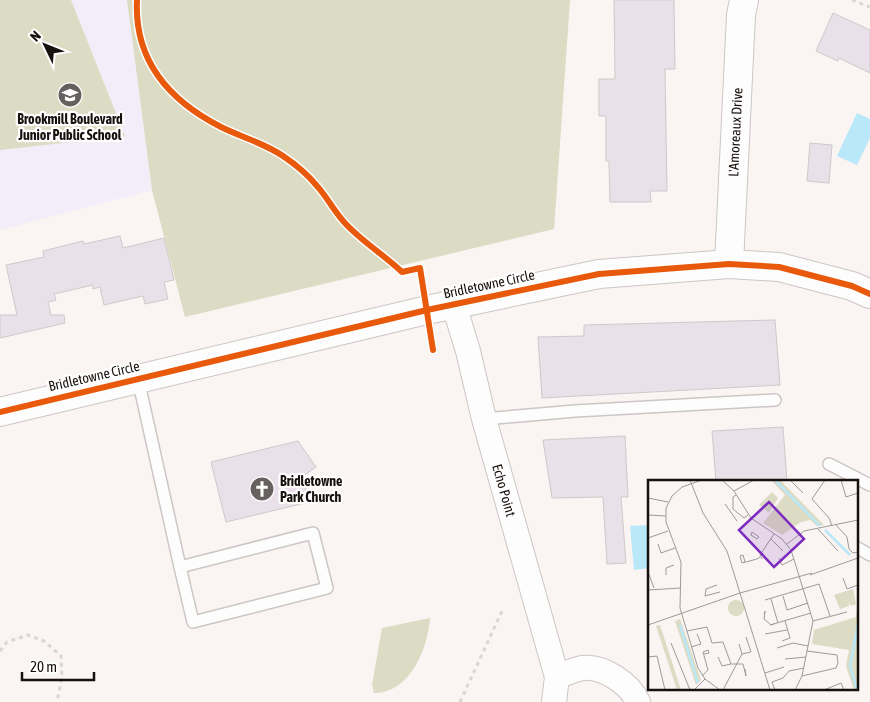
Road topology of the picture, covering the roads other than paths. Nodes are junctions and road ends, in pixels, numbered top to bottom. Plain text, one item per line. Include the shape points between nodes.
1 (744, 0) edge
2 (729, 264) junction
3 (870, 294) edge
4 (454, 305) junction
5 (138, 379) junction
6 (775, 400) dead end
7 (0, 412) edge
8 (484, 420) junction
9 (829, 464) dead end
10 (870, 485) edge
11 (858, 548) edge
12 (870, 555) edge
13 (180, 567) junction
14 (557, 677) junction
15 (554, 702) edge
16 (638, 702) edge

1 - 2 street, L'Amoreaux Drive
2 - 3 street, Bridletowne Circle via 779,267 852,286
2 - 4 street, Bridletowne Circle via 599,274
4 - 5 street, Bridletowne Circle
4 - 8 street, Echo Point
5 - 7 street, Bridletowne Circle
5 - 13 lane
6 - 8 lane via 575,411
8 - 14 street, Echo Point
9 - 10 lane
11 - 12 lane
13 - 13 lane via 193,622 326,588 313,533
14 - 15 street, Echo Point
14 - 16 street via 583,668 608,672 634,693

